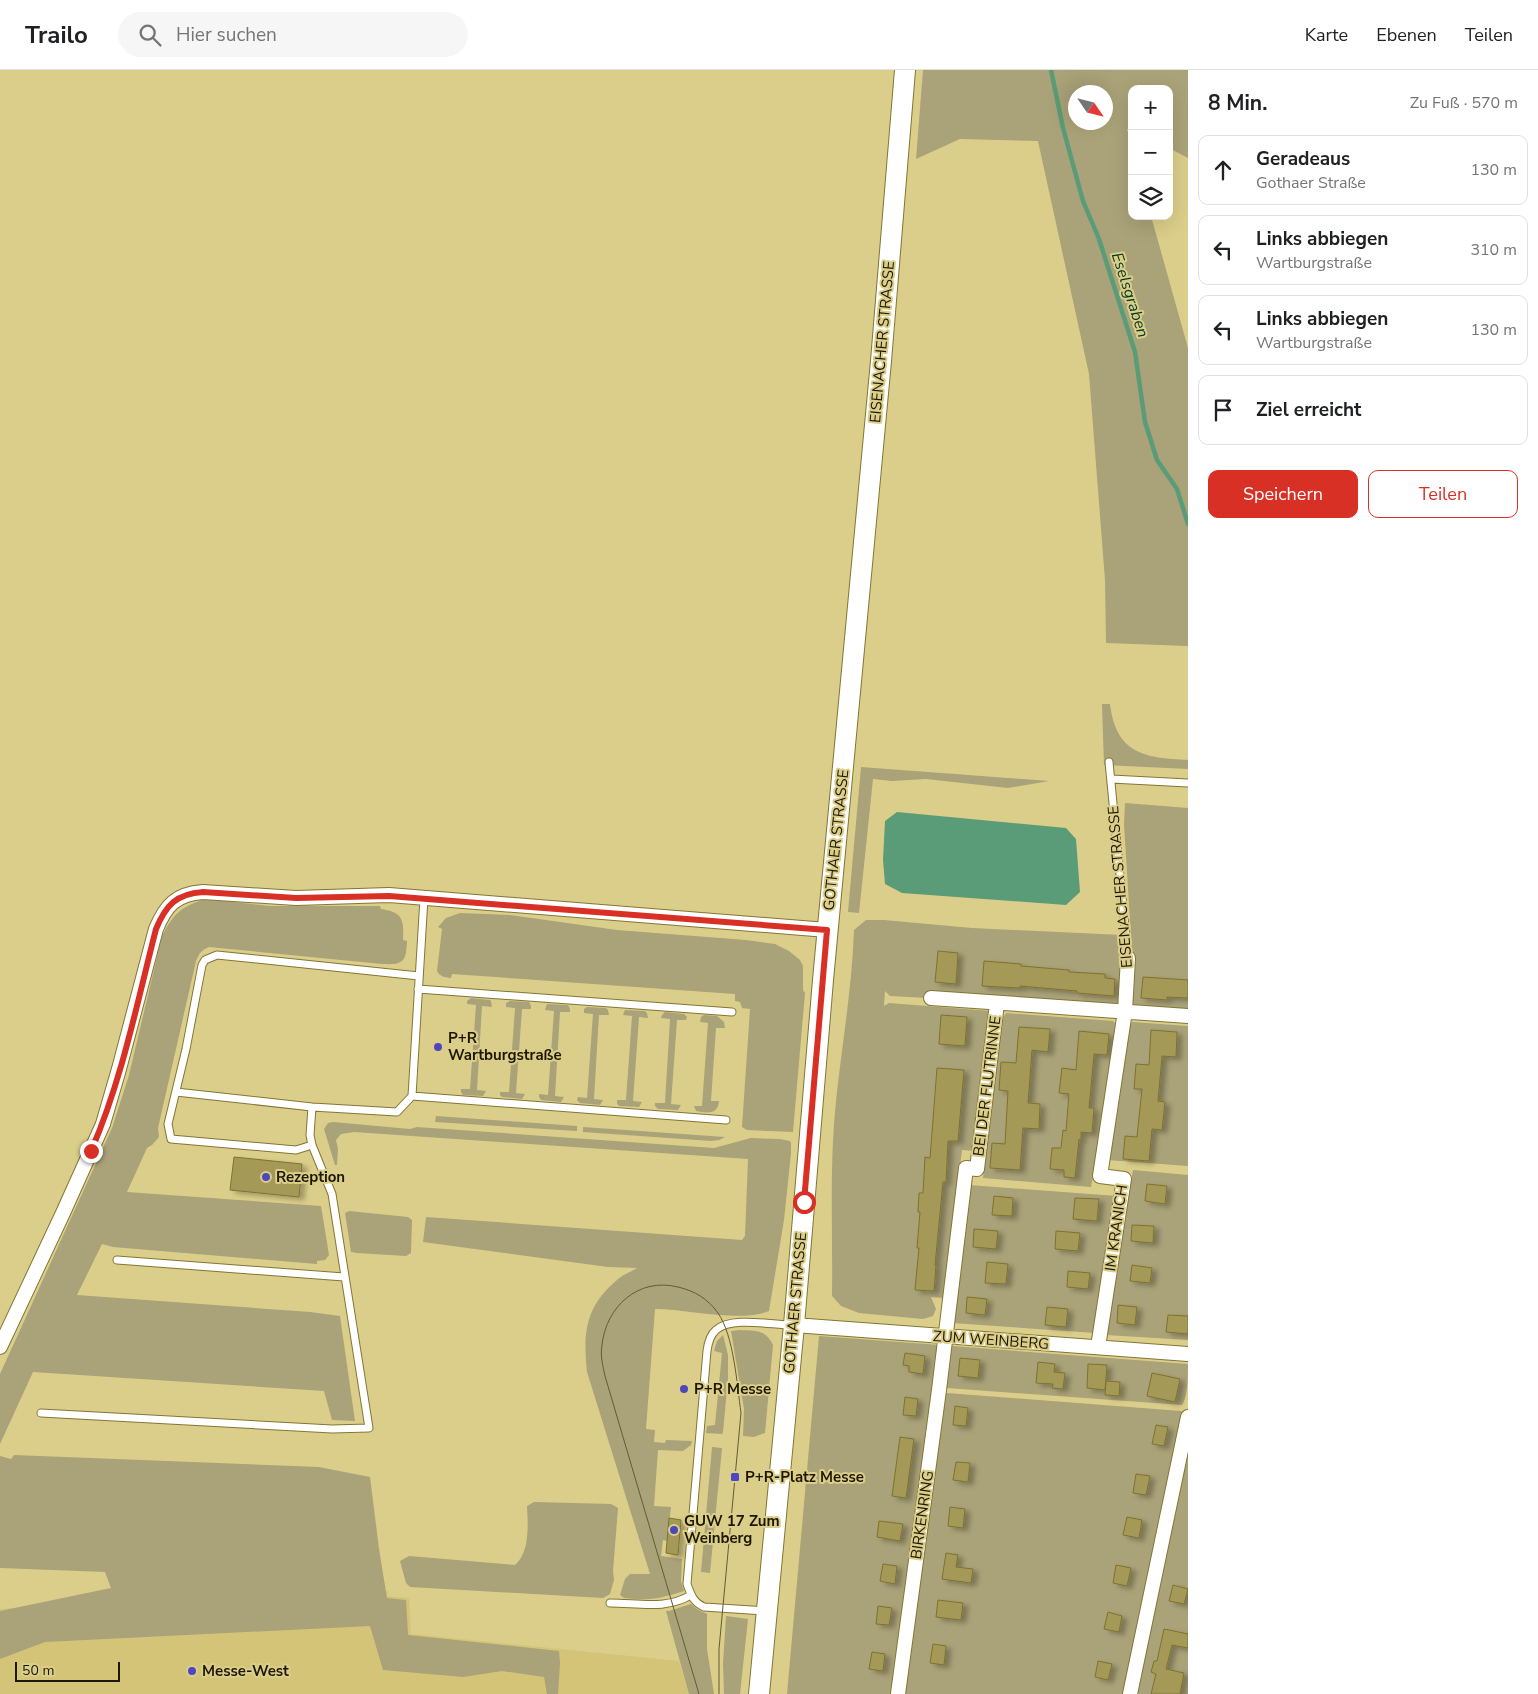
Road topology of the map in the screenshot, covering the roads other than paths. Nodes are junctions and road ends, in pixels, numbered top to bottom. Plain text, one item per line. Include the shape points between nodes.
1 (905, 70) edge
2 (858, 613) joint
3 (1109, 762) dead end
4 (1111, 779) junction
5 (1188, 783) edge
6 (424, 898) junction
7 (827, 930) junction
8 (1128, 958) joint
9 (419, 976) junction
10 (418, 989) junction
11 (931, 998) dead end
12 (997, 1003) junction
13 (1125, 1011) junction
14 (732, 1012) dead end
15 (1188, 1016) edge
16 (176, 1092) junction
17 (412, 1096) junction
18 (312, 1107) junction
19 (726, 1120) dead end
20 (312, 1145) junction
21 (117, 1260) dead end
22 (344, 1276) junction
23 (794, 1325) junction
24 (945, 1336) junction
25 (0, 1347) edge
26 (1098, 1347) junction
27 (1188, 1354) edge
28 (41, 1413) dead end
29 (1188, 1417) edge
30 (691, 1596) junction
31 (610, 1603) dead end
32 (766, 1611) junction
33 (759, 1694) edge
34 (898, 1694) edge
35 (1130, 1694) edge

1 - 2 main road, EISENACHER STRASSE
2 - 7 main road, GOTHAER STRASSE
3 - 4 lane, EISENACHER STRASSE
4 - 5 lane
4 - 8 lane, EISENACHER STRASSE
6 - 7 street
6 - 9 lane
6 - 25 street via 296,898 203,892 190,893 173,902 156,929 103,1124
7 - 23 main road, GOTHAER STRASSE
8 - 13 street, EISENACHER STRASSE
9 - 10 lane
9 - 16 lane via 211,956 202,966
10 - 14 lane
10 - 17 lane
11 - 12 street, BEI DER FLUTRINNE
12 - 13 street, BEI DER FLUTRINNE
12 - 24 street, BEI DER FLUTRINNE via 976,1169 966,1168
13 - 15 street, BEI DER FLUTRINNE
13 - 26 street, IM KRANICH via 1100,1176 1124,1179
16 - 18 lane
16 - 20 lane via 168,1124 171,1139 296,1150
17 - 18 lane via 397,1112
17 - 19 lane
18 - 20 lane
20 - 22 lane via 332,1194
21 - 22 lane
22 - 28 lane via 369,1428 332,1429
23 - 24 street, ZUM WEINBERG
23 - 30 lane via 734,1322 715,1330 709,1340 687,1584
23 - 32 main road, GOTHAER STRASSE
24 - 26 street, ZUM WEINBERG
24 - 34 street, BIRKENRING
26 - 27 street, ZUM WEINBERG
29 - 35 street
30 - 31 lane via 672,1604
30 - 32 lane via 704,1607
32 - 33 main road, GOTHAER STRASSE

